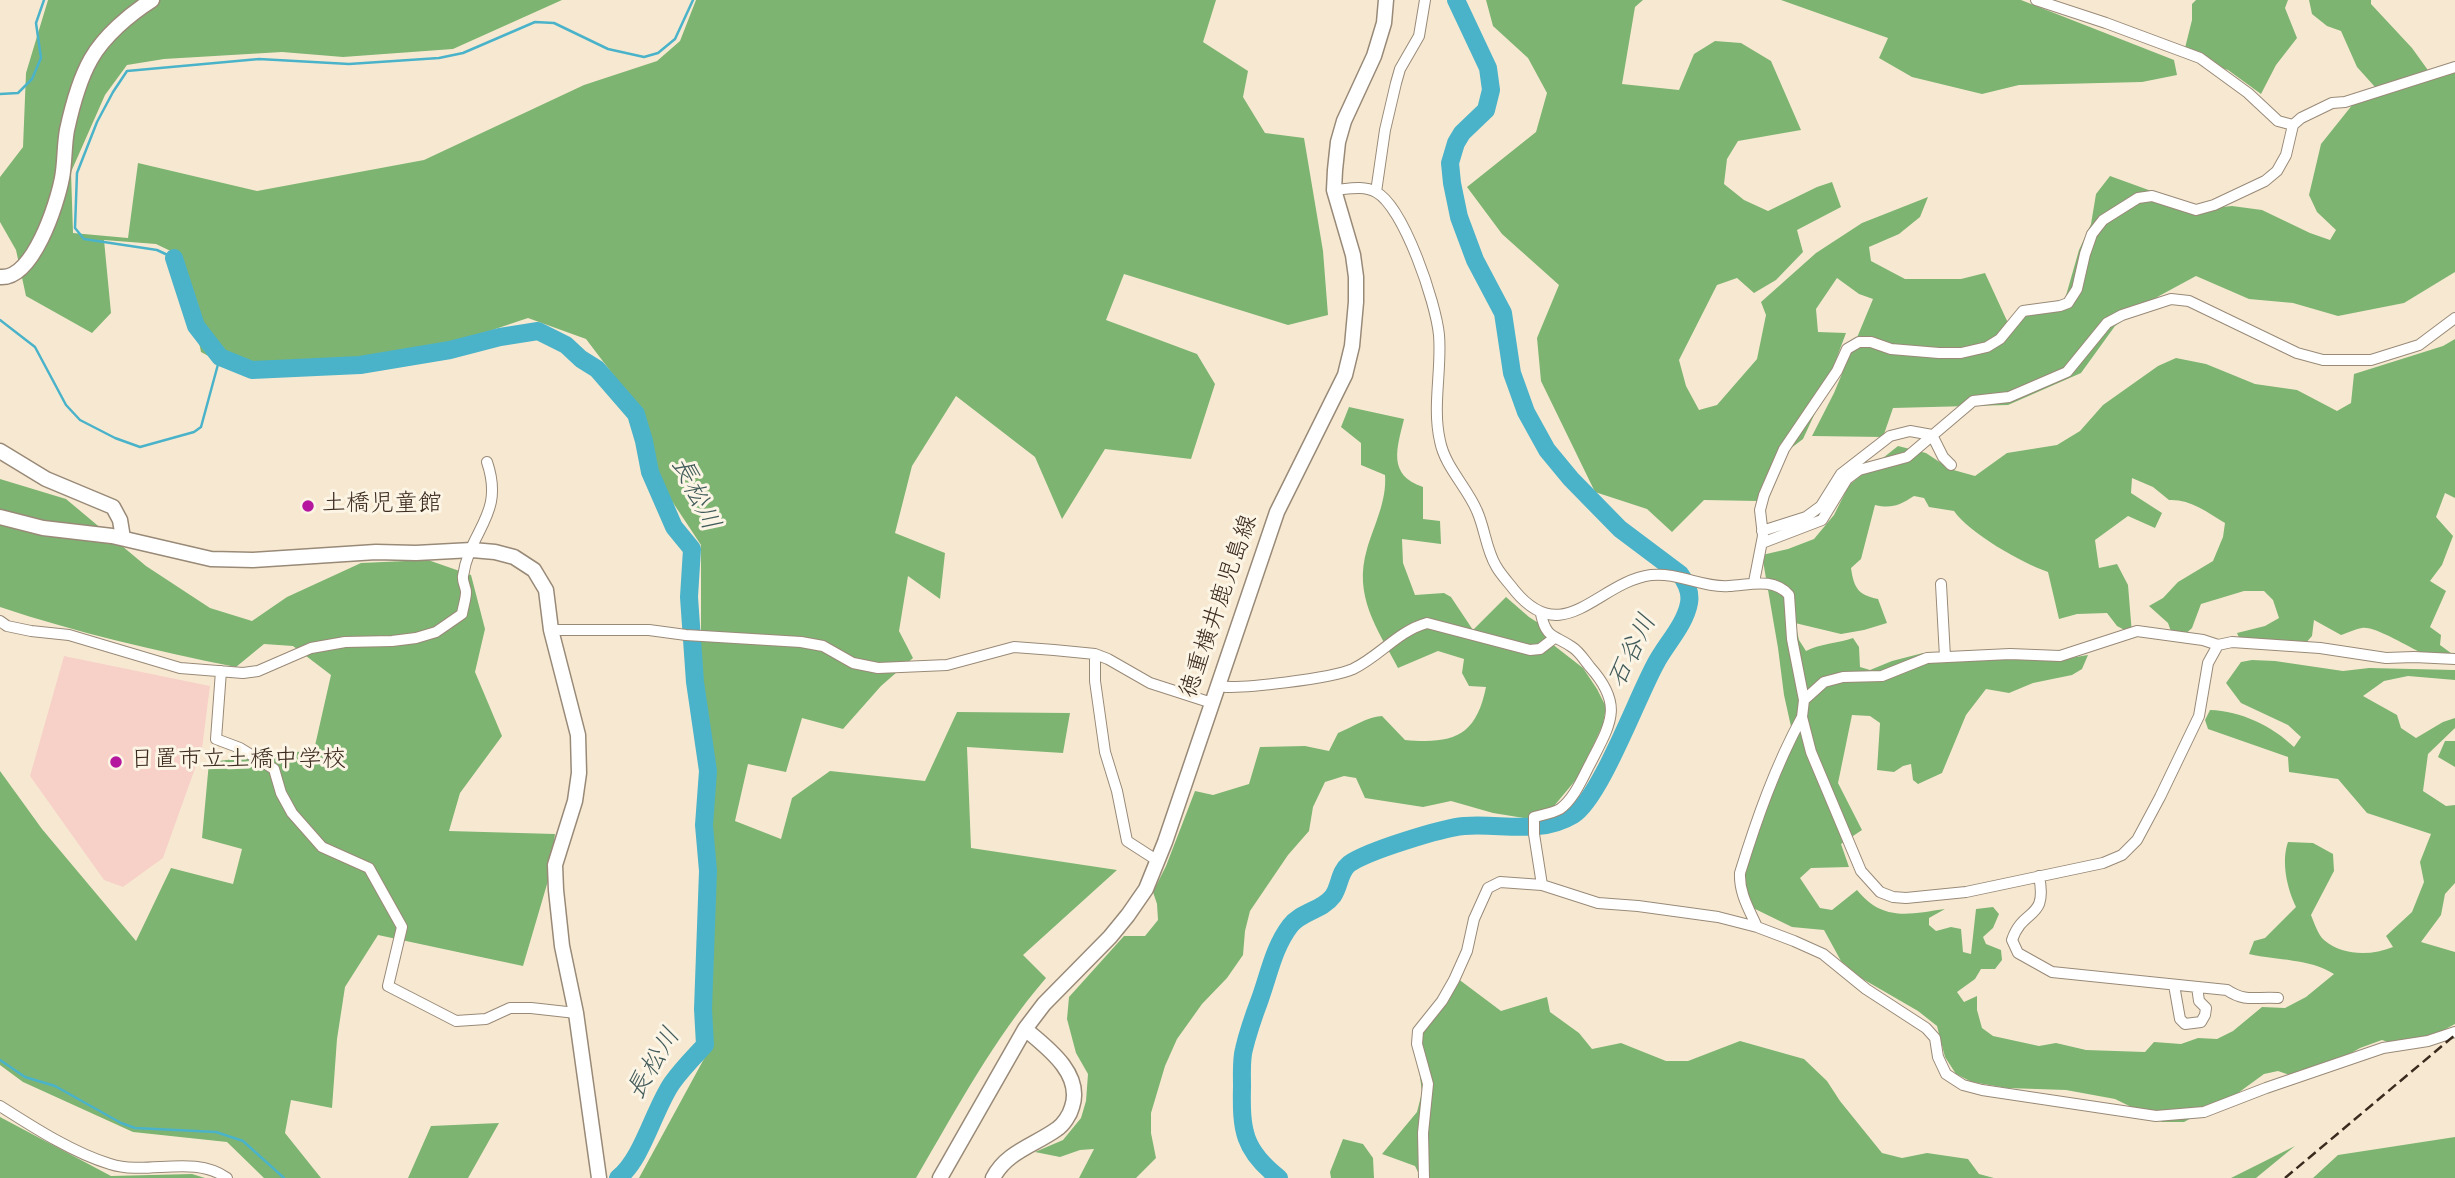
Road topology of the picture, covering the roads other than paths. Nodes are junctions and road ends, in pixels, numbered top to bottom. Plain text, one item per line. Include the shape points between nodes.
1 (152, 0) edge
2 (1386, 0) edge
3 (1425, 0) edge
4 (2036, 0) edge
5 (2455, 67) edge
6 (2293, 125) junction
7 (1334, 190) junction
8 (1376, 192) junction
9 (0, 277) edge
10 (2455, 318) edge
11 (1932, 435) junction
12 (0, 451) edge
13 (487, 462) dead end
14 (1951, 465) dead end
15 (0, 517) edge
16 (1762, 537) junction
17 (123, 538) junction
18 (472, 550) junction
19 (1754, 582) junction
20 (1941, 584) dead end
21 (1541, 614) junction
22 (0, 621) edge
23 (551, 631) junction
24 (1553, 639) junction
25 (2218, 645) junction
26 (1095, 654) junction
27 (1945, 657) junction
28 (2455, 659) edge
29 (221, 671) junction
30 (1218, 686) junction
31 (1804, 699) junction
32 (1212, 703) junction
33 (1802, 716) junction
34 (1158, 861) junction
35 (2039, 876) junction
36 (1542, 885) junction
37 (1757, 927) junction
38 (2174, 985) junction
39 (2197, 987) junction
40 (2278, 998) dead end
41 (576, 1013) junction
42 (1025, 1029) junction
43 (2455, 1032) edge
44 (0, 1106) edge
45 (227, 1178) edge
46 (599, 1178) edge
47 (940, 1178) edge
48 (993, 1178) edge
49 (1424, 1178) edge

1 - 9 street via 111,34 91,58 67,131 62,179 52,213 27,262 6,278
2 - 7 street, 徳重横井鹿児島線 via 1374,56 1338,142
3 - 8 street via 1419,36 1400,69 1392,95
4 - 6 street via 2200,58 2278,121
5 - 6 street via 2332,103
6 - 16 street via 2286,155 2265,181 2196,210 2152,196 2138,198 2103,220 2092,234 2077,289 2068,303 2023,311 2000,339 1987,347 1939,353 1859,342 1847,349 1837,372 1784,449 1760,510
7 - 8 street
7 - 30 street, 徳重横井鹿児島線 via 1353,255 1356,302 1352,346 1334,400 1277,512
8 - 21 street via 1389,202 1400,223 1436,313 1440,338 1438,423 1446,458 1477,511 1496,567 1527,606
10 - 11 street via 2419,345 2371,360 2323,360 2297,354 2189,301 2171,299 2107,323 2067,372 2009,397 1972,401
11 - 14 street
11 - 16 street via 1907,457 1859,470 1847,479 1822,520
11 - 16 street via 1910,431 1890,436 1841,474 1821,506
12 - 17 street via 46,479 113,508
13 - 18 street via 493,481 492,508
15 - 17 street via 43,528
16 - 19 street
17 - 18 street via 211,559
18 - 23 street via 514,557 534,570 545,590
18 - 29 street via 463,578 462,614 436,632 312,648 258,671
19 - 21 street via 1708,586 1652,575 1634,579 1575,610
19 - 31 street via 1789,595
20 - 27 street
21 - 24 street
22 - 29 street via 31,631 69,635 180,667
23 - 26 street via 649,630 812,644 853,663 878,668 947,665 1014,647
23 - 41 street via 578,735 575,801 555,865 562,946
24 - 30 street via 1530,650 1427,623 1411,628 1352,669 1256,685
24 - 36 street via 1573,647 1602,680 1612,702 1595,755 1577,789 1560,809 1534,817
25 - 27 street via 2137,631 2060,656
25 - 28 street via 2232,642 2386,658
25 - 35 street via 2208,663 2199,716 2137,840 2122,855 2103,863
26 - 32 street via 1150,683
26 - 34 street via 1105,752 1128,841
27 - 31 street via 1927,658 1882,676 1825,682
29 - 41 street via 216,739 274,769 292,813 322,846 369,868 402,928 388,986 456,1021 486,1019 510,1008
30 - 32 street, 徳重横井鹿児島線
31 - 33 street
32 - 34 street, 徳重横井鹿児島線
33 - 35 street via 1811,752 1861,871 1880,892 1906,898
33 - 37 street via 1761,807 1740,873 1744,900
34 - 42 street, 徳重横井鹿児島線 via 1128,915
35 - 38 street via 2043,893 2039,907 2016,929 2012,940 2018,953 2052,972
36 - 37 street via 1598,903 1718,917
36 - 49 street via 1500,883 1488,888 1454,980 1418,1031 1428,1084
37 - 43 street via 1823,954 1926,1028 1935,1038 1946,1074 1982,1090 2156,1116 2204,1112 2383,1048
38 - 39 street
38 - 39 street via 2185,1024 2201,1022 2205,1015
39 - 40 street via 2227,990 2239,998
41 - 46 street
42 - 47 street, 徳重横井鹿児島線
42 - 48 street via 1066,1070 1076,1095 1060,1128 1031,1142 998,1167
44 - 45 street via 111,1165 195,1166

